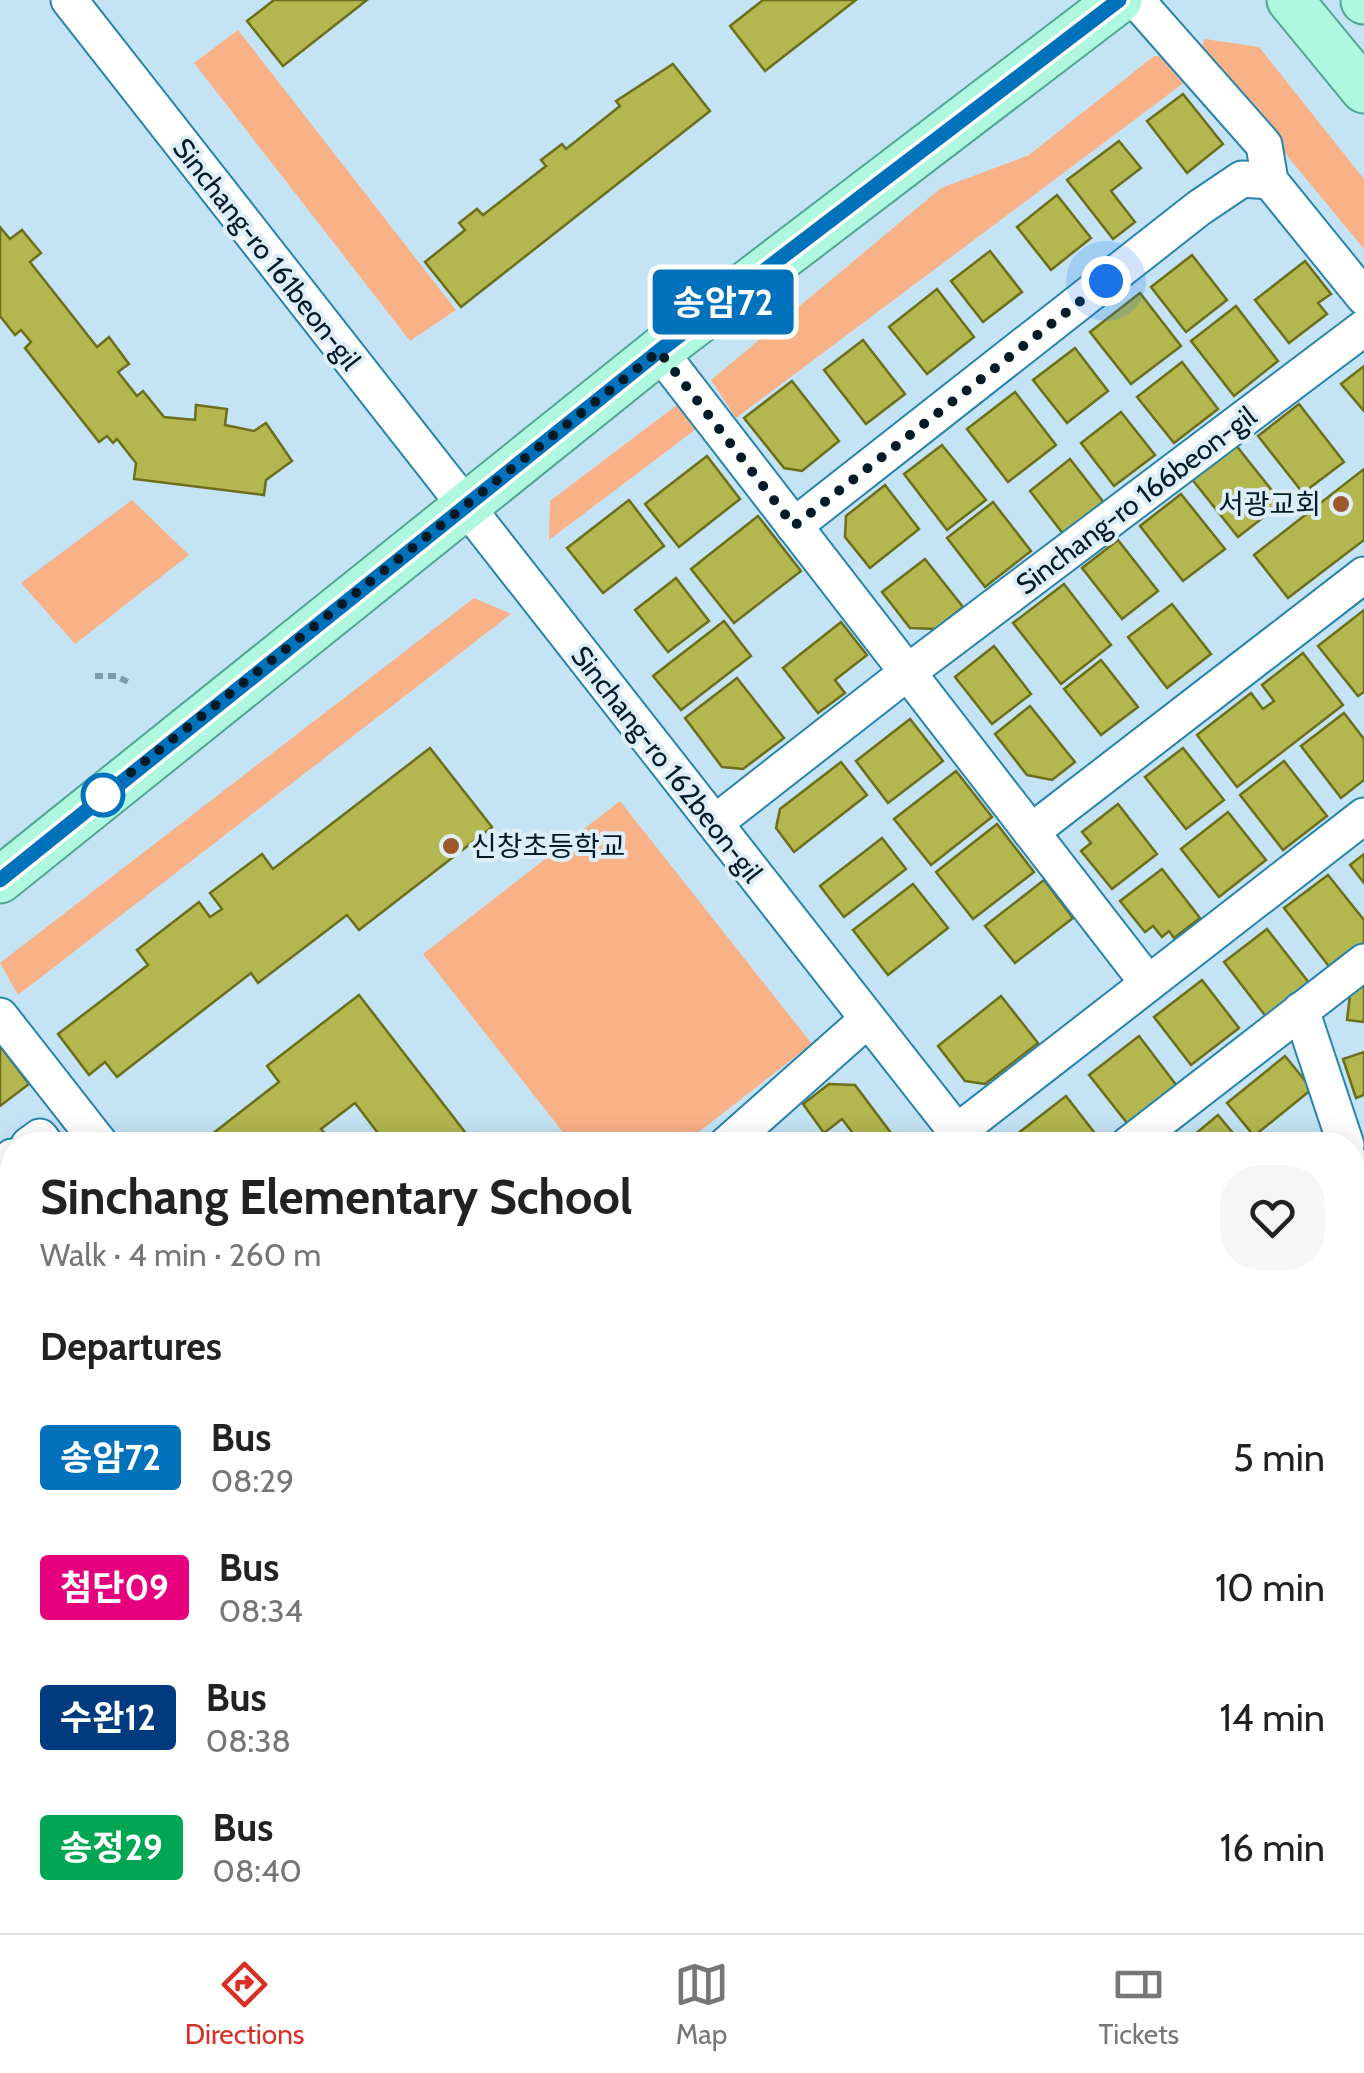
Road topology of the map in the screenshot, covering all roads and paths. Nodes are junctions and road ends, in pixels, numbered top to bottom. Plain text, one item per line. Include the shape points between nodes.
1 (69, 0) edge
2 (1119, 0) edge
3 (1136, 0) edge
4 (1290, 0) edge
5 (1364, 90) edge
6 (1270, 181) junction
7 (1364, 297) edge
8 (1364, 328) edge
9 (659, 351) junction
10 (465, 510) junction
11 (794, 526) junction
12 (1364, 576) edge
13 (908, 672) junction
14 (96, 676) dead end
15 (132, 684) dead end
16 (1364, 816) edge
17 (716, 822) junction
18 (1031, 832) junction
19 (0, 880) edge
20 (1364, 962) edge
21 (1148, 984) junction
22 (1301, 1010) junction
23 (0, 1016) edge
24 (867, 1020) junction
25 (90, 1132) edge
26 (754, 1132) edge
27 (957, 1132) edge
28 (969, 1132) edge
29 (1145, 1132) edge
30 (1342, 1132) edge

1 - 10 street, Sinchang-ro 161beon-gil
2 - 9 main road
3 - 6 street via 1264,145
4 - 5 main road
6 - 7 street
6 - 11 street via 1242,179 1200,208
8 - 13 street, Sinchang-ro 166beon-gil
9 - 10 main road
9 - 11 street
10 - 17 street, Sinchang-ro 162beon-gil
10 - 19 main road
11 - 13 street
12 - 18 street
13 - 17 street, Sinchang-ro 166beon-gil
13 - 18 street
14 - 15 path
16 - 21 street, Sinchang-ro 162beon-gil
17 - 24 street, Sinchang-ro 162beon-gil
18 - 21 street
20 - 22 street
21 - 28 street, Sinchang-ro 162beon-gil
22 - 29 street
22 - 30 street
23 - 25 street
24 - 26 street
24 - 27 street, Sinchang-ro 162beon-gil

